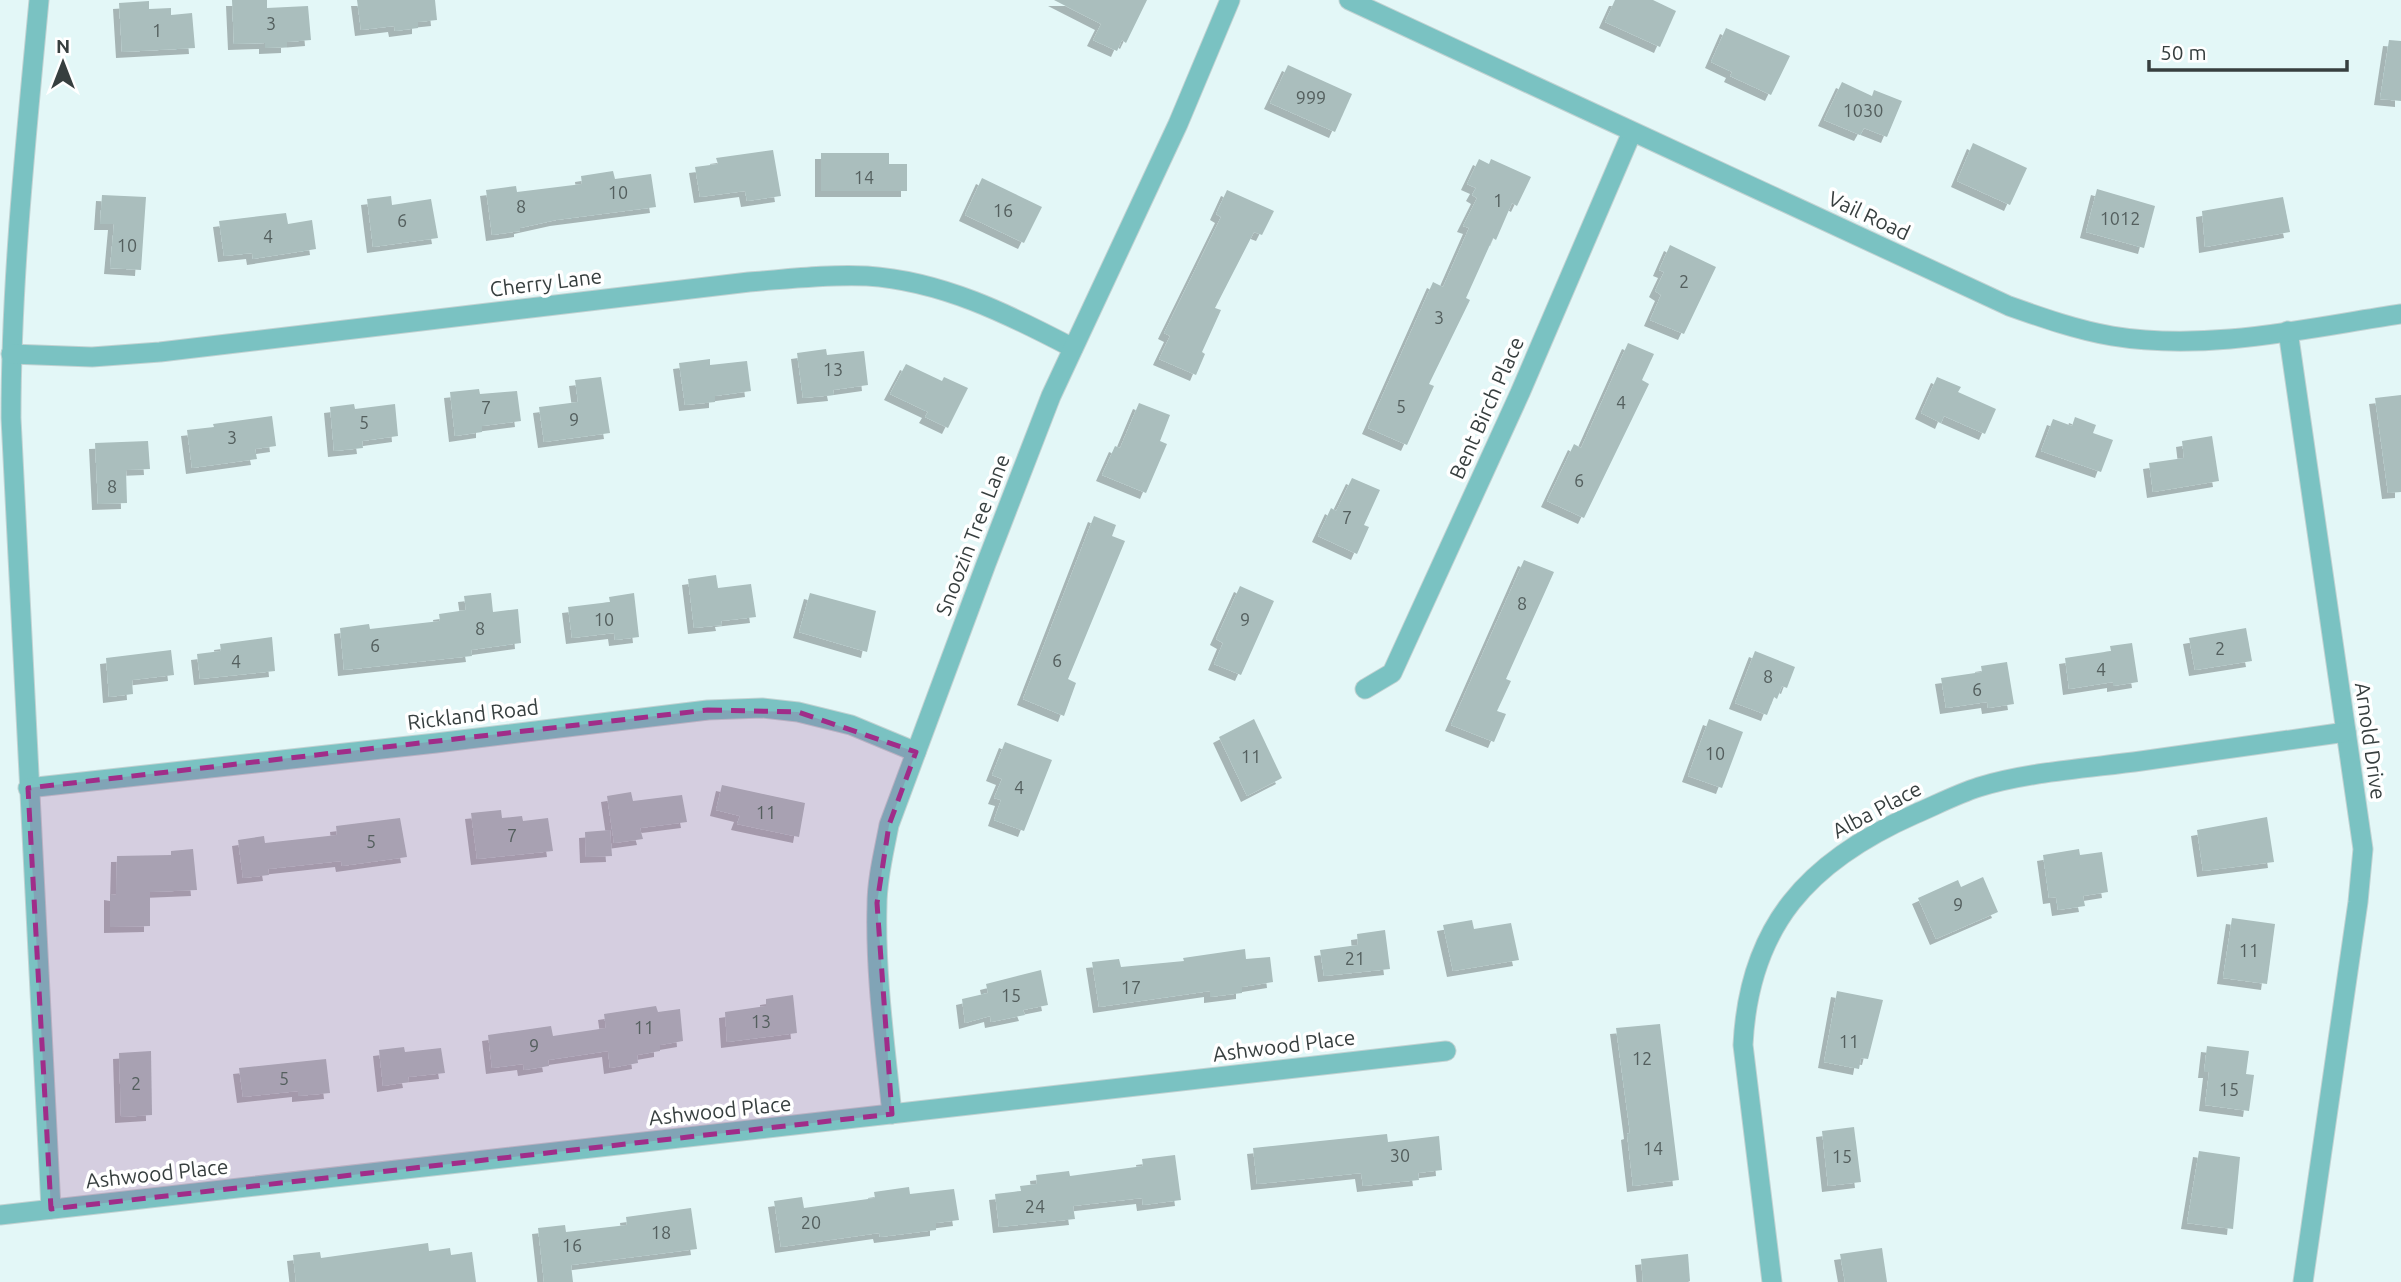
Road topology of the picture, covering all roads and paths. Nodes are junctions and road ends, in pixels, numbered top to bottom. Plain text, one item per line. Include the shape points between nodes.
1 (39, 0) edge
2 (1230, 0) edge
3 (1349, 0) edge
4 (1632, 132) junction
5 (2401, 314) edge
6 (2288, 331) junction
7 (1073, 348) junction
8 (11, 354) junction
9 (1365, 690) dead end
10 (2346, 732) junction
11 (916, 752) junction
12 (29, 788) junction
13 (1446, 1051) dead end
14 (892, 1114) junction
15 (51, 1209) junction
16 (0, 1215) edge
17 (1772, 1282) edge
18 (2303, 1282) edge

1 - 8 street
2 - 7 street, Snoozin Tree Lane via 1178,124
3 - 4 street, Vail Road
4 - 6 street, Vail Road via 2009,306 2060,324 2113,336 2167,341
4 - 9 street, Bent Birch Place via 1392,673
5 - 6 street, Vail Road
6 - 10 street, Arnold Drive
7 - 8 street, Cherry Lane via 1008,314 958,295 870,276 834,275 160,352 92,357
7 - 11 street, Snoozin Tree Lane
8 - 12 street
10 - 17 street, Alba Place via 1979,787 1865,838 1809,882 1767,941 1745,1009 1742,1045
10 - 18 street, Arnold Drive via 2363,849
11 - 12 street, Rickland Road via 850,725 798,712 708,710
11 - 14 street, Snoozin Tree Lane via 890,825 877,903 877,958
12 - 15 street
13 - 14 street, Ashwood Place
14 - 15 street, Ashwood Place
15 - 16 street, Ashwood Place

